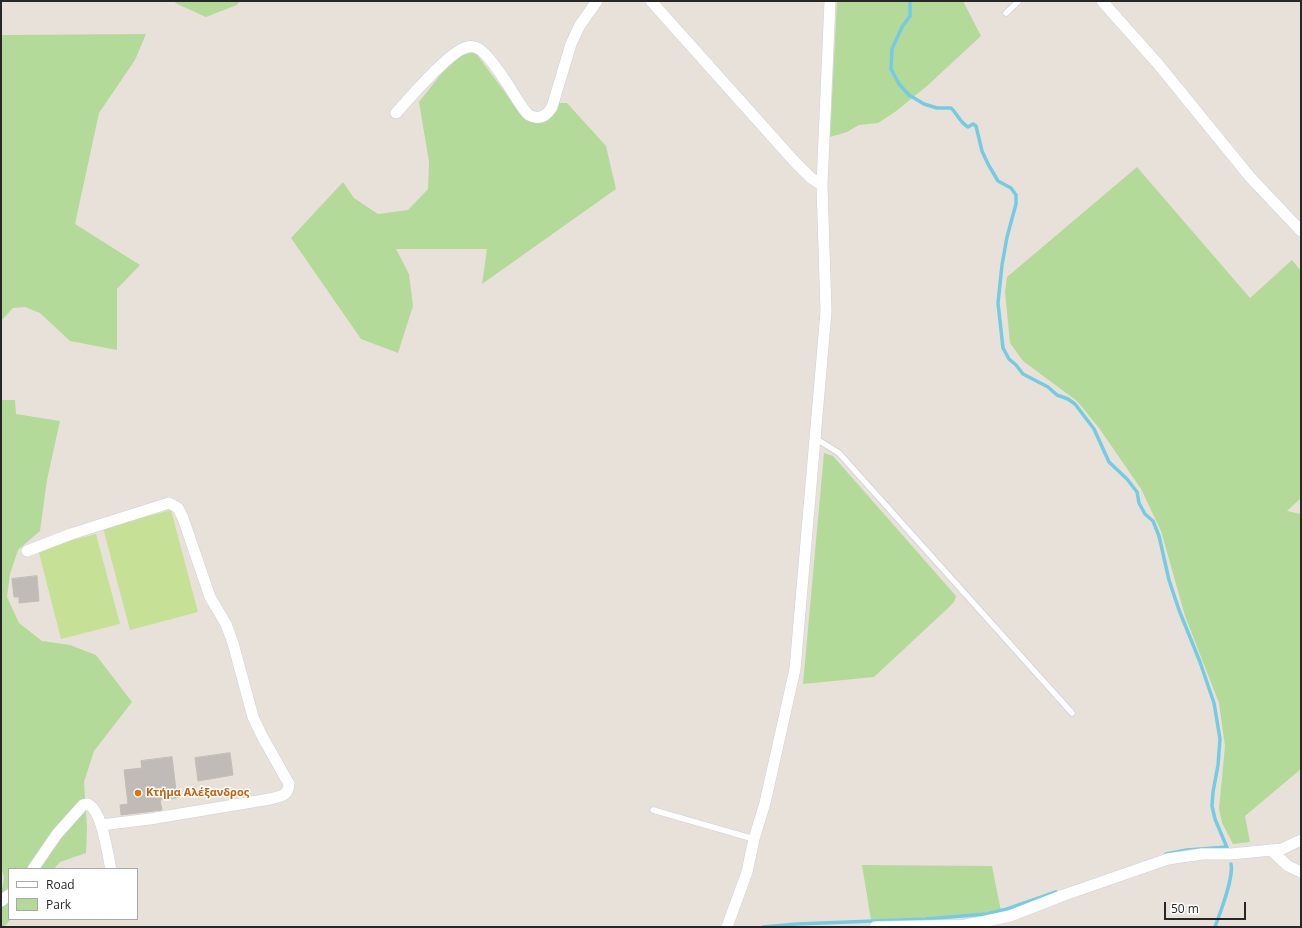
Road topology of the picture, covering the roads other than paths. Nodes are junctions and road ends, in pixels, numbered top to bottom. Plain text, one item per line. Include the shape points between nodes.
1 (597, 1) edge
2 (651, 1) edge
3 (830, 1) edge
4 (1019, 1) edge
5 (1102, 1) edge
6 (1006, 12) dead end
7 (396, 113) dead end
8 (822, 185) junction
9 (1301, 231) edge
10 (815, 438) junction
11 (27, 551) dead end
12 (1072, 713) dead end
13 (653, 810) dead end
14 (101, 825) junction
15 (754, 839) junction
16 (1301, 840) edge
17 (1271, 850) junction
18 (35, 868) edge
19 (111, 868) edge
20 (1301, 872) edge
21 (727, 927) edge
22 (875, 927) edge

1 - 7 street via 580,25 571,44 552,107 547,114 537,117 529,115 483,52 477,48 467,47 446,61
2 - 8 street via 794,161
3 - 8 street
4 - 6 lane
5 - 9 street via 1158,64 1250,177
8 - 10 street via 826,312
10 - 12 lane via 839,453
10 - 15 street via 795,669 765,804
11 - 14 street via 71,534 169,503 178,508 210,597 226,624 233,643 253,717 289,784 289,790 285,795 270,799
13 - 15 lane
14 - 18 street via 92,806 84,805 57,834
14 - 19 street
15 - 21 street via 747,872
16 - 17 street via 1282,849
17 - 20 street via 1288,866
17 - 22 street via 1189,855 1168,859 1010,916 982,922 965,925

